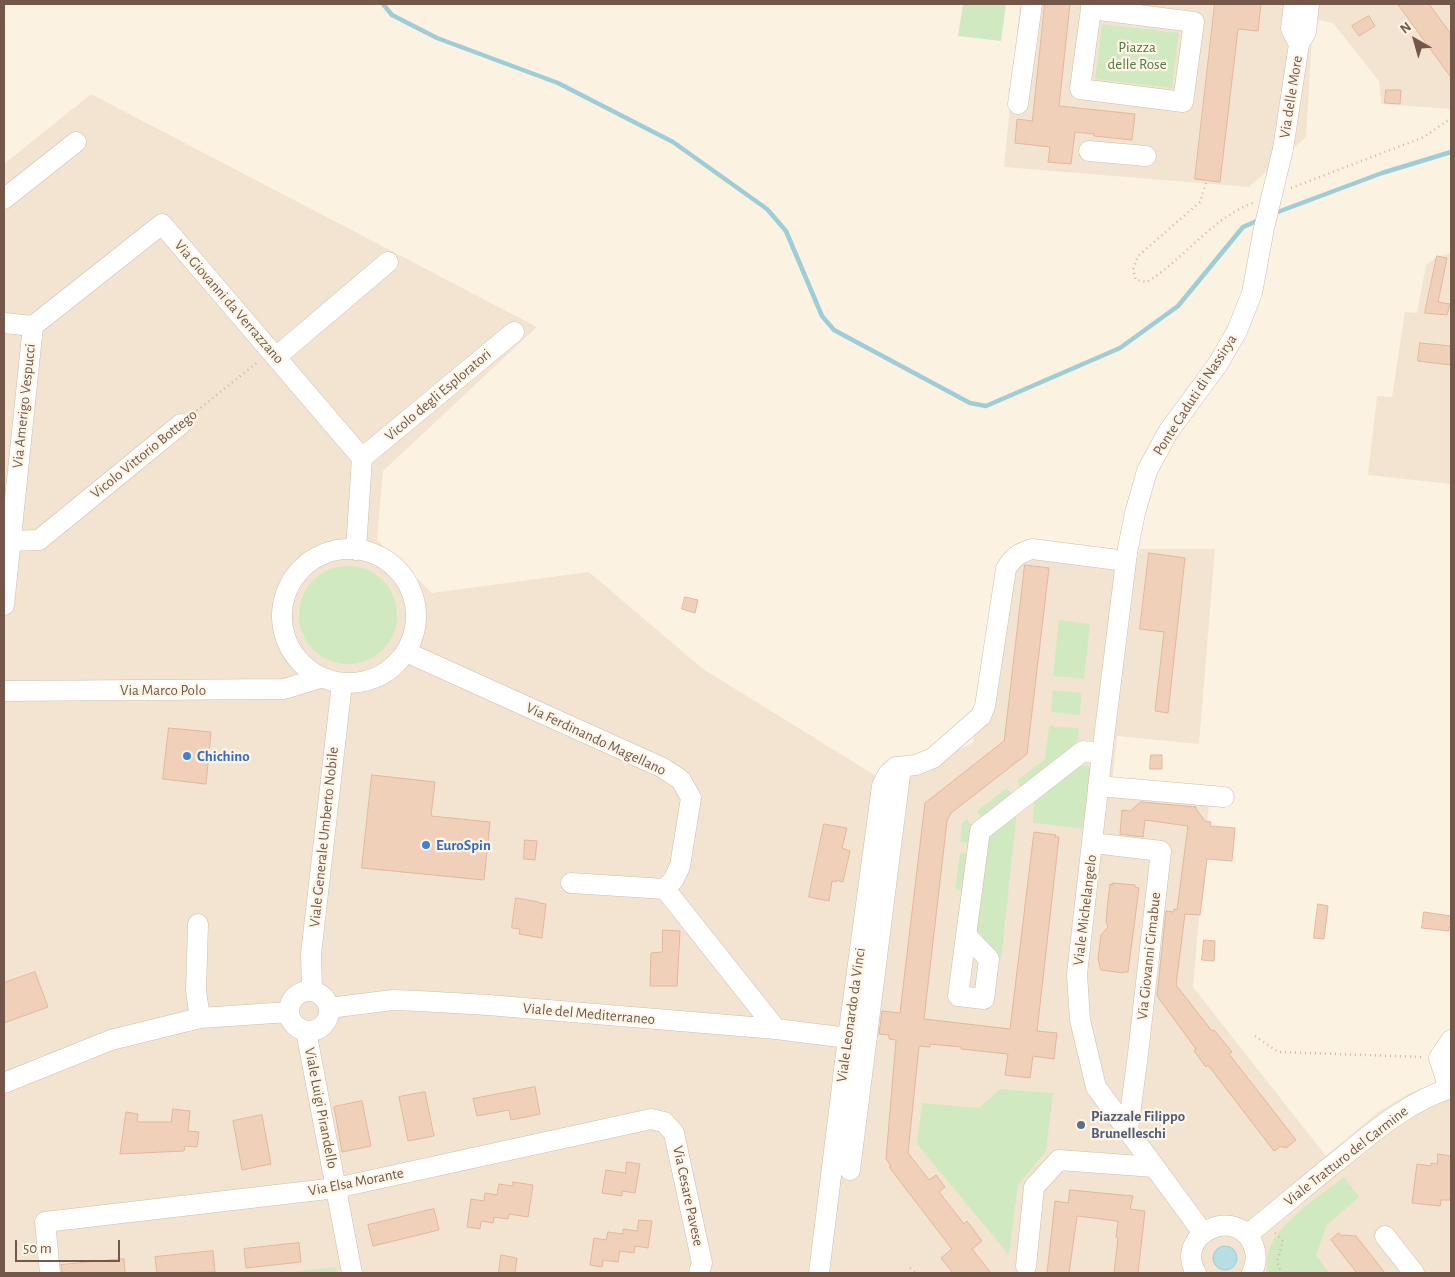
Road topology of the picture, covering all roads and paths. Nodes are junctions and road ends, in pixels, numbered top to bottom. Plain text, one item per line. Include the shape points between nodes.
1 (1032, 4) edge
2 (1294, 4) edge
3 (1310, 4) edge
4 (1091, 6) edge
5 (1299, 44) junction
6 (1018, 104) dead end
7 (76, 142) dead end
8 (1283, 149) joint
9 (1089, 151) dead end
10 (1146, 156) dead end
11 (4, 199) edge
12 (388, 262) dead end
13 (4, 323) edge
14 (33, 326) junction
15 (514, 332) dead end
16 (274, 354) junction
17 (181, 424) joint
18 (362, 458) junction
19 (10, 541) junction
20 (356, 550) junction
21 (1126, 557) junction
22 (4, 605) edge
23 (406, 652) junction
24 (320, 678) junction
25 (342, 684) junction
26 (4, 691) edge
27 (1102, 754) junction
28 (901, 767) junction
29 (1098, 786) junction
30 (1224, 797) dead end
31 (1093, 843) junction
32 (570, 883) dead end
33 (665, 889) junction
34 (198, 924) dead end
35 (966, 935) dead end
36 (312, 991) junction
37 (329, 1008) junction
38 (289, 1012) junction
39 (200, 1018) junction
40 (776, 1029) junction
41 (306, 1031) junction
42 (1255, 1036) dead end
43 (848, 1038) junction
44 (1451, 1040) edge
45 (1439, 1058) junction
46 (4, 1082) edge
47 (1450, 1088) edge
48 (664, 1122) joint
49 (1128, 1130) junction
50 (1154, 1168) junction
51 (850, 1170) dead end
52 (336, 1188) junction
53 (1203, 1233) junction
54 (1247, 1235) junction
55 (1385, 1236) dead end
56 (1283, 1241) dead end
57 (1026, 1266) dead end
58 (910, 1268) dead end
59 (50, 1273) edge
60 (352, 1273) edge
61 (699, 1273) edge
62 (819, 1273) edge
63 (916, 1273) edge
64 (1196, 1273) edge
65 (1252, 1273) edge
66 (1281, 1273) edge
67 (1414, 1273) edge

1 - 6 street
2 - 5 street, Via delle More via 1291,29
3 - 5 street, Via delle More via 1306,32
4 - 4 street via 1080,89 1183,102 1194,22
5 - 8 street, Via delle More
7 - 11 street
8 - 21 street, Ponte Caduti di Nassirya, bridge via 1252,293 1237,331 1218,364 1168,432 1147,471
9 - 10 street
12 - 16 street
13 - 14 street
14 - 16 street, Via Giovanni da Verrazzano via 162,224
14 - 19 street, Via Amerigo Vespucci
15 - 18 street, Vicolo degli Esploratori
16 - 17 path, Vicolo Vittorio Bottego
16 - 18 street, Via Giovanni da Verrazzano
17 - 19 street, Vicolo Vittorio Bottego via 39,540
18 - 20 street
19 - 22 street, Via Amerigo Vespucci
20 - 23 street via 375,554 392,564 409,587 416,615 414,634
20 - 24 street via 335,551 316,558 299,571 288,589 282,609 283,630 290,649 303,666
21 - 27 street, Viale Michelangelo
21 - 28 street, Viale Leonardo da Vinci via 1032,548 1011,561 1006,569 981,716 933,758
23 - 25 street via 378,677 361,683
23 - 33 street, Via Ferdinando Magellano via 663,768 681,780 691,798 680,866
24 - 25 street
24 - 26 street, Via Marco Polo via 284,689
25 - 36 street, Viale Generale Umberto Nobile via 311,954
27 - 29 street, Viale Michelangelo
27 - 35 street via 1083,751 980,831
28 - 43 street, Viale Leonardo da Vinci via 888,774 882,786
28 - 51 street, Viale Leonardo da Vinci
29 - 30 street
29 - 31 street, Viale Michelangelo
31 - 49 street, Viale Michelangelo via 1077,974 1080,1020 1096,1087
31 - 49 street, Via Giovanni Cimabue via 1161,851
32 - 33 street
33 - 40 street
34 - 39 street via 196,991
36 - 37 street via 324,996
36 - 38 street via 293,998
37 - 40 street, Viale del Mediterraneo via 393,1000
37 - 41 street via 324,1025
38 - 39 street
38 - 41 street via 294,1024
39 - 46 street via 111,1040
40 - 43 street, Viale del Mediterraneo
41 - 52 street, Viale Luigi Pirandello
42 - 45 path via 1278,1052
43 - 62 street, Viale Leonardo da Vinci
44 - 45 street
45 - 47 street
47 - 54 street, Viale Tratturo del Carmine via 1410,1106 1376,1130
48 - 52 street, Via Elsa Morante via 651,1119
48 - 61 street, Via Cesare Pavese via 674,1133 702,1263
49 - 50 street, Viale Michelangelo
50 - 53 street, Viale Michelangelo
50 - 57 street via 1059,1160 1034,1188
52 - 59 street, Via Elsa Morante via 45,1222
52 - 60 street, Viale Luigi Pirandello
53 - 54 street via 1226,1225
53 - 64 street via 1192,1254
54 - 65 street via 1256,1251
55 - 67 street
56 - 66 path via 1278,1261
58 - 63 path

